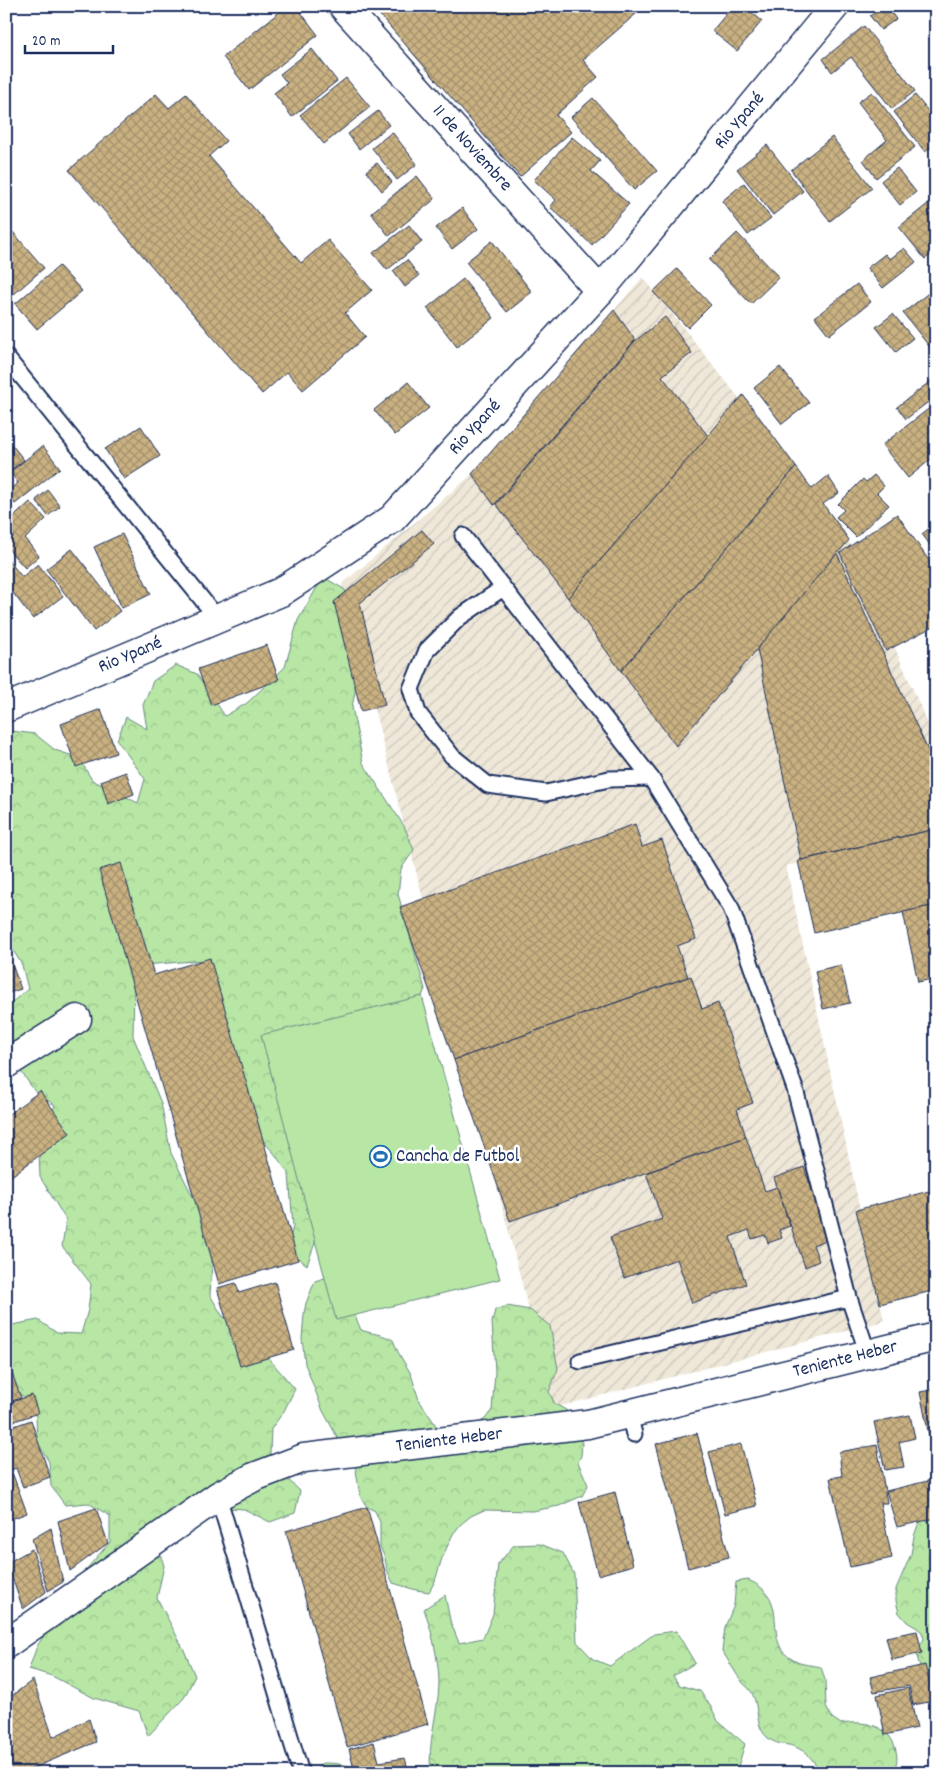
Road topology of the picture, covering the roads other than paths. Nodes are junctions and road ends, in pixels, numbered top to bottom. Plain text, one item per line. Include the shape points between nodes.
1 (343, 6) edge
2 (835, 6) edge
3 (600, 291) junction
4 (6, 357) edge
5 (463, 536) dead end
6 (503, 588) junction
7 (218, 619) junction
8 (6, 708) edge
9 (651, 778) junction
10 (76, 1019) dead end
11 (6, 1064) edge
12 (849, 1298) junction
13 (936, 1337) edge
14 (868, 1354) junction
15 (580, 1361) dead end
16 (218, 1496) junction
17 (6, 1644) edge
18 (301, 1773) edge

1 - 3 street, 11 de Noviembre
2 - 3 street, Rio Ypané
3 - 7 street, Rio Ypané via 392,519 280,592
4 - 7 lane
5 - 6 lane
6 - 9 lane
6 - 9 lane via 460,617 427,650 411,689 418,713 452,756 488,785 546,793 609,779
7 - 8 street, Rio Ypané
9 - 12 lane via 731,908 795,1089
10 - 11 street
12 - 14 lane
12 - 15 lane
13 - 14 street, Teniente Heber
14 - 16 street, Teniente Heber via 632,1424 588,1424 304,1458 254,1477
16 - 17 street, Teniente Heber
16 - 18 lane

